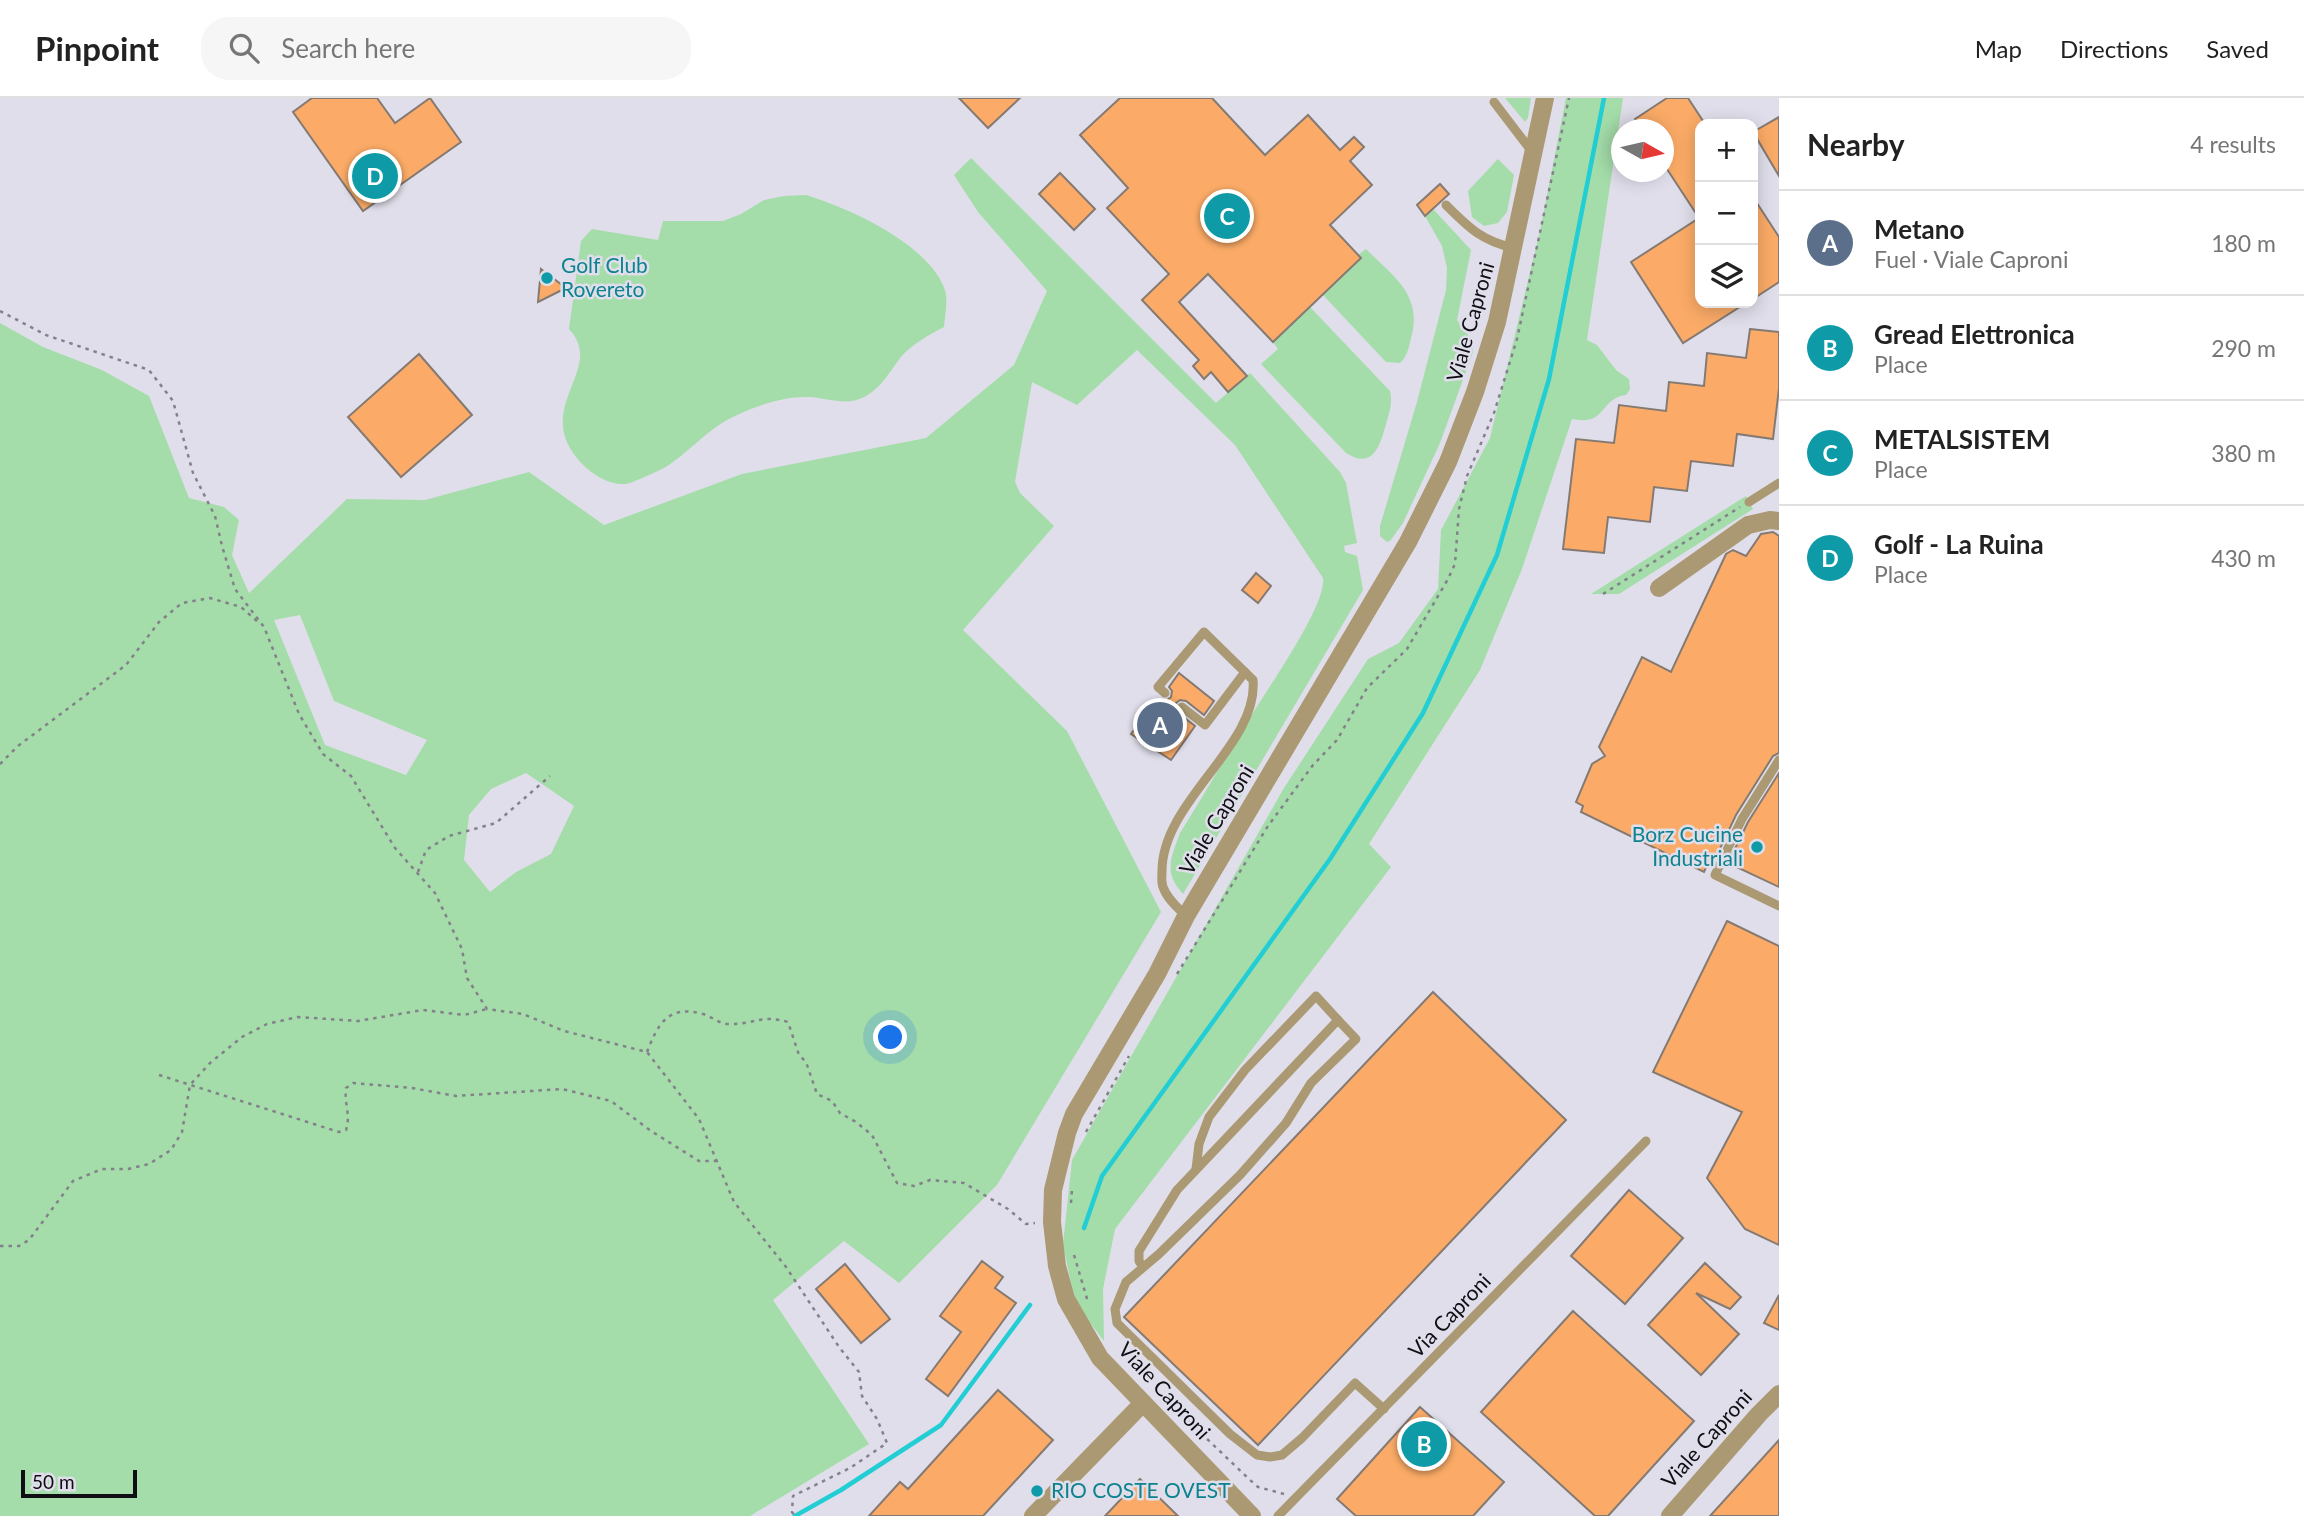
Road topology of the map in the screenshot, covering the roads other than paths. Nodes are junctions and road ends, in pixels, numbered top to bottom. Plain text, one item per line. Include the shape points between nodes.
1 (1545, 98) edge
2 (1493, 102) dead end
3 (1533, 154) junction
4 (1446, 205) dead end
5 (1514, 248) junction
6 (1779, 483) edge
7 (1749, 502) road end
8 (1779, 521) edge
9 (1659, 588) dead end
10 (1245, 672) junction
11 (1165, 693) dead end
12 (1182, 707) dead end
13 (1779, 760) edge
14 (1779, 906) edge
15 (1186, 916) junction
16 (1338, 1020) junction
17 (1646, 1141) dead end
18 (1196, 1169) junction
19 (1143, 1267) junction
20 (1779, 1394) edge
21 (1143, 1403) junction
22 (1384, 1409) junction
23 (1033, 1516) edge
24 (1252, 1516) edge
25 (1278, 1516) edge
26 (1670, 1516) edge

1 - 3 street, Viale Caproni
2 - 3 lane
3 - 5 street, Viale Caproni
4 - 5 lane via 1477,235
5 - 15 street, Viale Caproni via 1475,392 1428,505
6 - 7 lane
8 - 9 street via 1748,525
10 - 11 lane via 1204,632 1158,687
10 - 12 lane via 1205,725
10 - 15 lane via 1253,680 1255,695 1249,711 1179,816 1164,848 1162,886
13 - 14 lane via 1742,819 1715,875
15 - 21 street, Viale Caproni via 1074,1114 1054,1190 1052,1222 1066,1299 1100,1358
16 - 18 lane
16 - 18 lane via 1316,996 1245,1070 1209,1117
16 - 19 lane via 1356,1039 1311,1083 1286,1123 1240,1175
17 - 22 lane, Via Caproni
18 - 19 lane via 1177,1190 1139,1251
19 - 22 lane via 1126,1282 1115,1309 1117,1323 1257,1455 1282,1455 1355,1383
20 - 26 street, Viale Caproni
21 - 23 street
21 - 24 street, Viale Caproni
22 - 25 lane, Via Caproni

